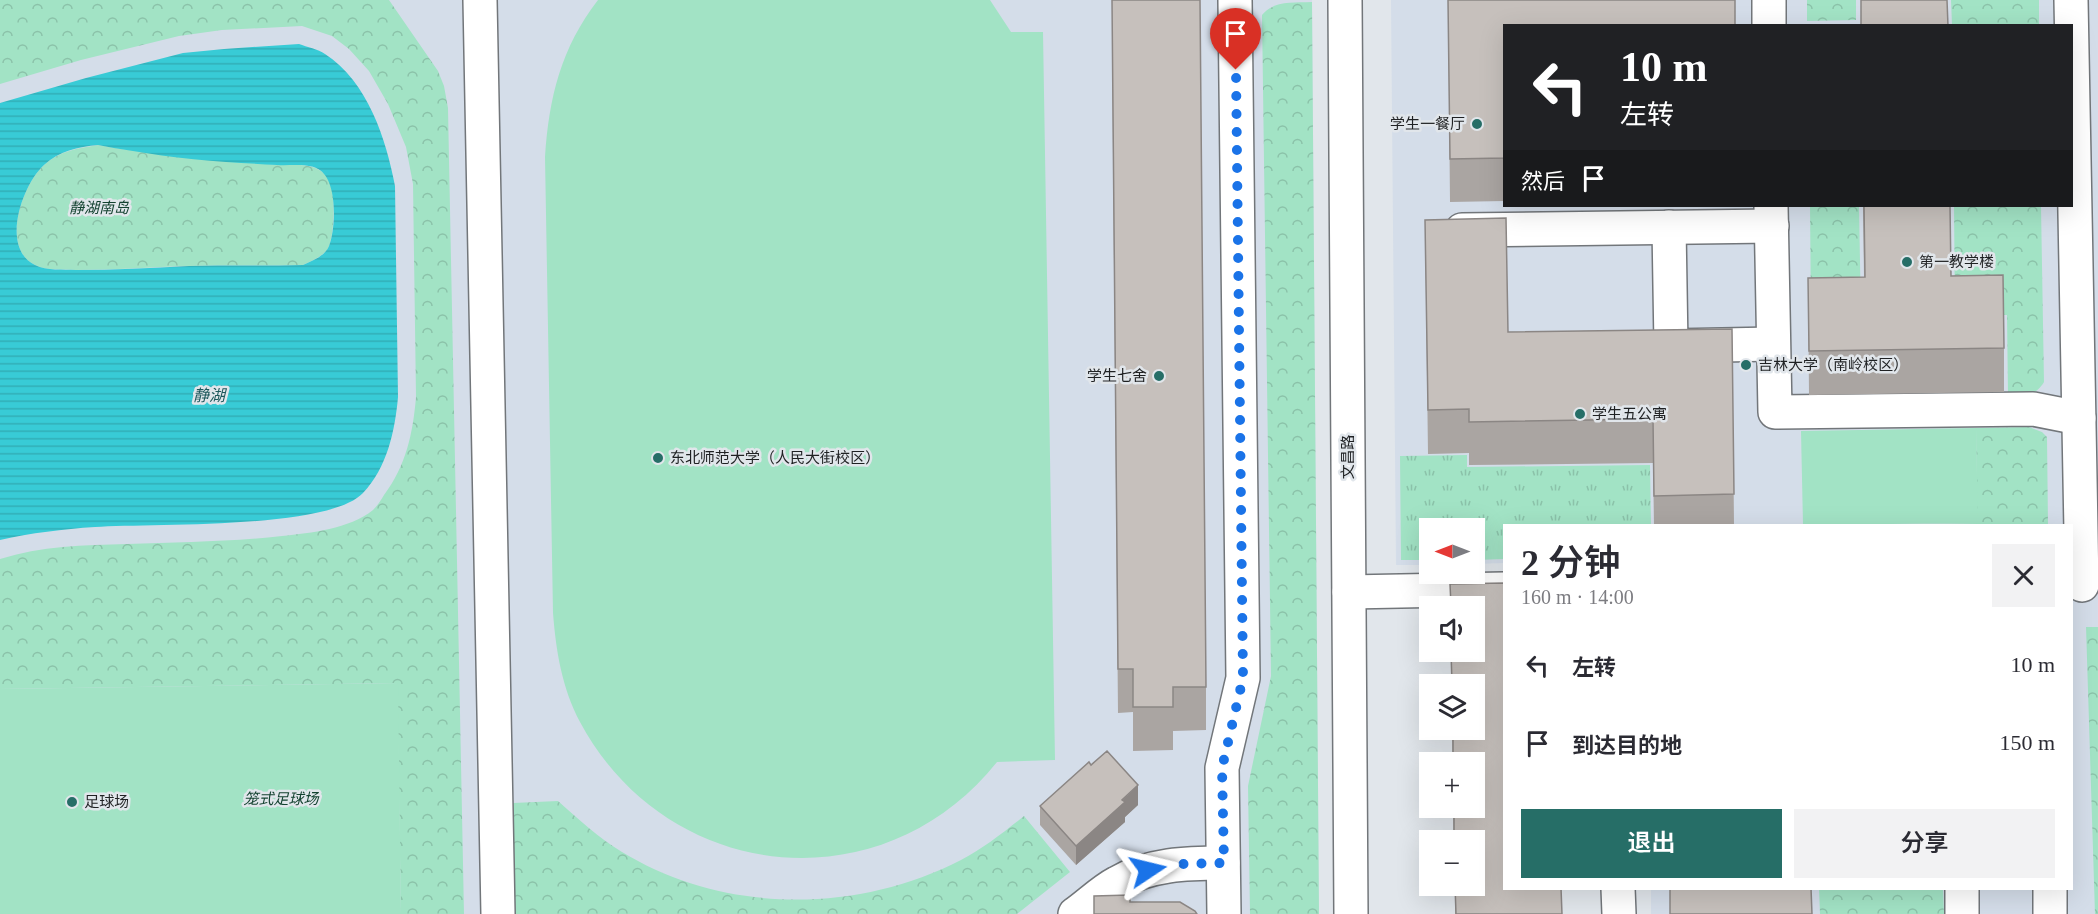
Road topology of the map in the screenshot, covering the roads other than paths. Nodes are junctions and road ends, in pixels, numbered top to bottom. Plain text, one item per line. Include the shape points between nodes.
1 (480, 0) edge
2 (1235, 0) edge
3 (1345, 0) edge
4 (1769, 0) edge
5 (2071, 0) edge
6 (1769, 24) edge
7 (2071, 24) edge
8 (2073, 104) edge
9 (1772, 216) edge
10 (1669, 227) junction
11 (1462, 230) edge
12 (1773, 344) junction
13 (2079, 418) junction
14 (2084, 585) edge
15 (1503, 589) edge
16 (1349, 592) junction
17 (1224, 863) junction
18 (1618, 890) edge
19 (1962, 890) edge
20 (2050, 890) edge
21 (498, 914) edge
22 (1075, 914) edge
23 (1224, 914) edge
24 (1351, 914) edge
25 (1619, 914) edge
26 (1962, 914) edge
27 (2050, 914) edge

1 - 21 street
2 - 17 street via 1243,678 1222,768
3 - 16 street, 文昌路
4 - 6 street
5 - 7 street
8 - 13 street
9 - 10 street
9 - 12 street
10 - 11 street
10 - 12 street via 1671,346
12 - 13 street via 1775,412 2033,409
13 - 14 street
15 - 16 street
16 - 24 street, 文昌路
17 - 22 street via 1148,870 1116,883
17 - 23 street
18 - 25 street
19 - 26 street
20 - 27 street

